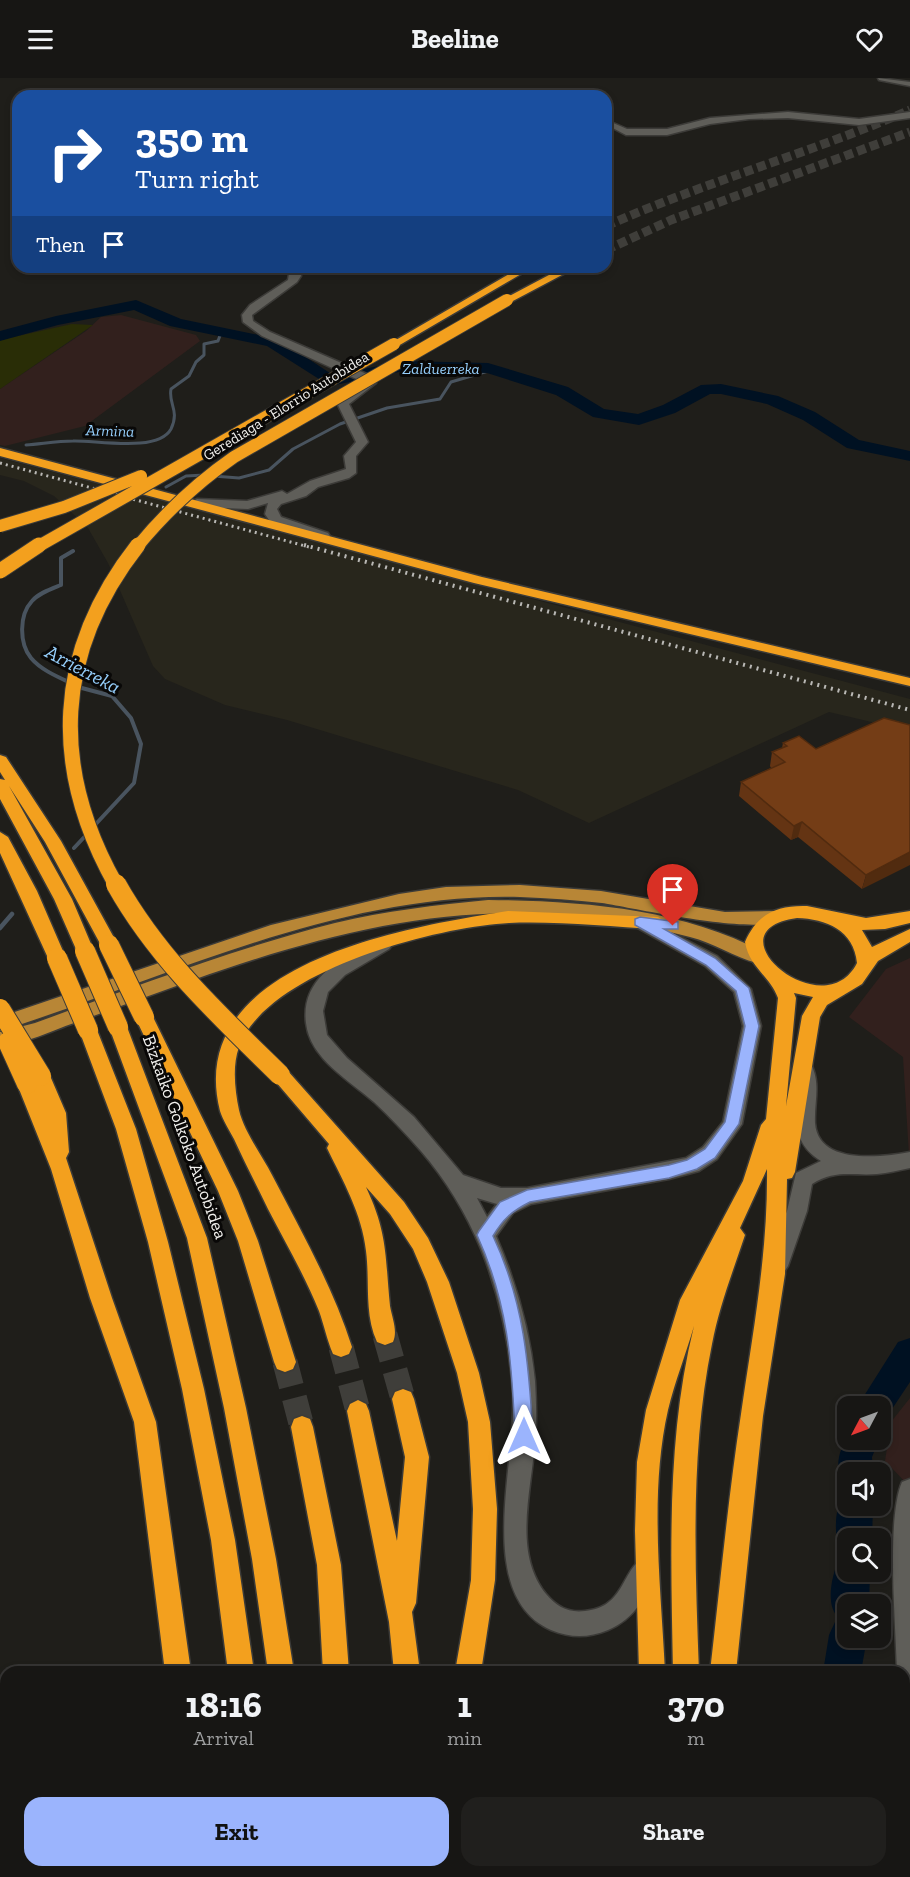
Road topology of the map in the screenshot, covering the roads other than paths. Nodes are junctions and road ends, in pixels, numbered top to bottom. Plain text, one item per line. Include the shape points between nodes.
1 (882, 78) edge
2 (910, 84) edge
3 (910, 115) edge
4 (612, 125) edge
5 (296, 273) edge
6 (518, 273) edge
7 (560, 273) edge
8 (268, 418) junction
9 (0, 452) edge
10 (302, 493) junction
11 (197, 503) junction
12 (0, 526) edge
13 (356, 548) junction
14 (0, 572) edge
15 (910, 682) edge
16 (0, 760) edge
17 (0, 784) edge
18 (0, 837) edge
19 (775, 917) junction
20 (910, 917) edge
21 (831, 918) junction
22 (649, 922) junction
23 (910, 935) edge
24 (394, 939) junction
25 (757, 957) junction
26 (866, 963) junction
27 (781, 981) junction
28 (834, 990) junction
29 (0, 1010) edge
30 (0, 1024) edge
31 (0, 1031) edge
32 (0, 1039) edge
33 (803, 1064) junction
34 (34, 1080) junction
35 (776, 1112) junction
36 (316, 1116) junction
37 (910, 1160) edge
38 (854, 1164) junction
39 (453, 1180) junction
40 (753, 1182) junction
41 (527, 1196) junction
42 (778, 1212) junction
43 (484, 1235) junction
44 (774, 1274) junction
45 (385, 1335) tunnel mouth
46 (340, 1347) tunnel mouth
47 (285, 1362) tunnel mouth
48 (403, 1399) tunnel mouth
49 (358, 1411) tunnel mouth
50 (302, 1427) tunnel mouth
51 (910, 1490) edge
52 (648, 1565) junction
53 (402, 1622) junction
54 (909, 1626) edge
55 (177, 1666) edge
56 (240, 1666) edge
57 (280, 1666) edge
58 (336, 1666) edge
59 (406, 1666) edge
60 (469, 1666) edge
61 (652, 1666) edge
62 (686, 1666) edge
63 (724, 1666) edge
64 (910, 1666) edge

1 - 2 street
3 - 4 street via 859,122 788,115 749,116 668,132 626,132
5 - 10 street via 292,282 247,315 248,322 266,334 365,377 369,385 344,402 362,441 350,456 352,470 318,482
6 - 8 highway, Gerediaga - Elorrio Autobidea, bridge
7 - 36 highway, Gerediaga - Elorrio Autobidea, bridge via 368,378 210,475 154,525 115,573 99,600 77,657 69,712 73,773 89,832 104,864 158,948
8 - 12 highway, bridge via 120,486
8 - 14 highway, Gerediaga - Elorrio Autobidea, bridge via 33,549
9 - 11 highway
10 - 11 street via 248,505
10 - 13 street via 277,501 271,514 279,521
11 - 13 highway
13 - 15 highway
16 - 47 highway, bridge via 53,841 109,945 228,1191 248,1241
17 - 57 highway, Bizkaiko Golkoko Autobidea, bridge via 63,899 118,1027 197,1238 235,1408
18 - 56 highway, bridge via 57,958 126,1129 193,1389 223,1540
19 - 21 highway via 802,912
19 - 25 highway via 757,934
19 - 30 main road via 725,918 610,898 520,891 446,893 389,902 271,932
20 - 21 highway via 871,925
21 - 26 highway via 858,937
22 - 24 highway via 508,917
22 - 25 main road via 708,934
22 - 32 main road via 611,912 521,904 450,907 394,916 255,950 38,1029
22 - 41 street via 711,961 742,988 752,1026 732,1124 710,1153 692,1164 669,1172
23 - 26 highway
24 - 39 street via 341,968 318,991 314,1010 318,1038 385,1101 442,1162
24 - 46 highway via 300,975 257,1006 229,1048 225,1073 230,1112 329,1309
25 - 27 highway
26 - 28 highway via 855,979
27 - 28 highway via 816,991
27 - 35 highway via 787,998
28 - 33 highway via 821,1000 811,1016
29 - 34 highway, bridge
31 - 34 highway, bridge
33 - 38 street via 808,1087 808,1135 828,1155
33 - 42 highway
34 - 55 highway via 37,1113 61,1169 145,1422
35 - 40 highway
35 - 42 highway
36 - 45 highway via 337,1148 370,1224
36 - 60 highway via 397,1208 421,1244 468,1373 479,1422 485,1509 483,1580
37 - 38 street via 874,1166
38 - 44 street via 820,1169 803,1179 797,1211
39 - 41 street via 501,1196
39 - 43 street
40 - 52 highway via 691,1300 657,1410 650,1462
40 - 62 highway via 698,1356 684,1464 682,1601
41 - 43 street via 506,1207
42 - 44 highway
43 - 52 street via 510,1306 521,1359 525,1418 514,1546 518,1574 533,1601 549,1615 565,1623 585,1624 609,1619 624,1606 636,1592
44 - 63 highway via 752,1416
48 - 53 highway via 417,1457
49 - 53 highway
50 - 58 highway via 329,1565
51 - 54 street via 906,1535
52 - 61 highway
53 - 59 highway
54 - 64 street

